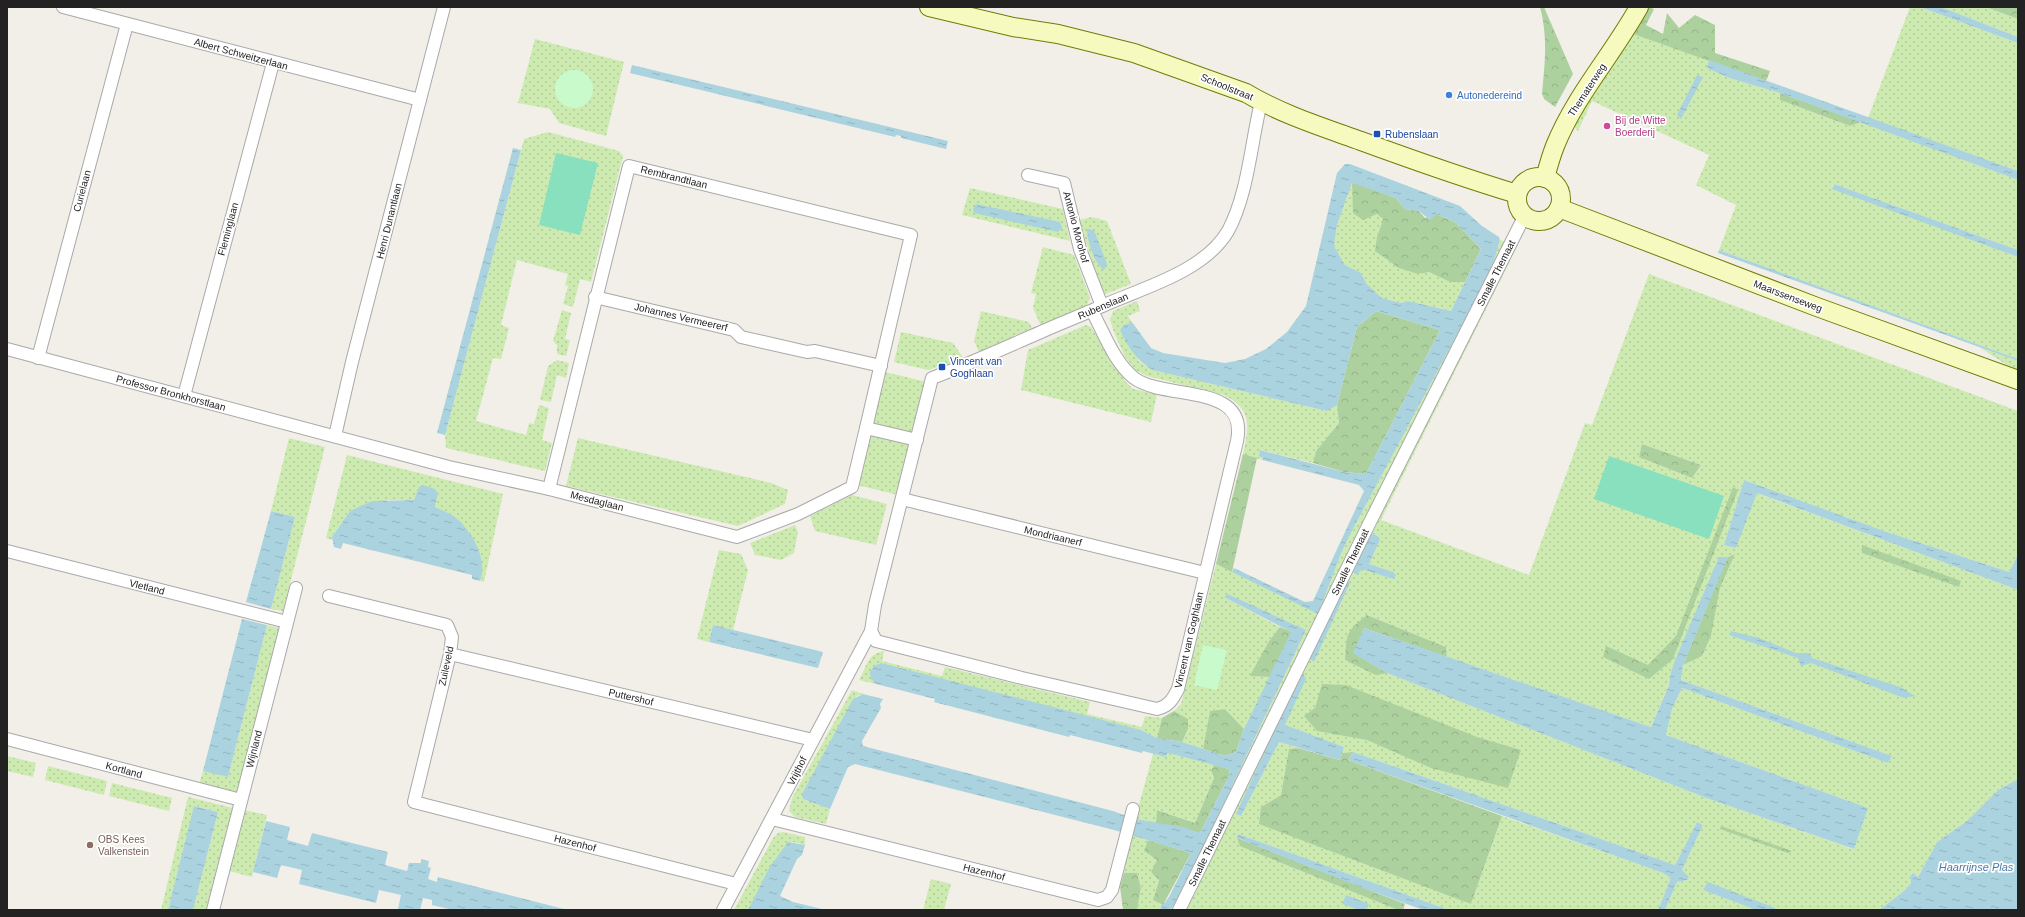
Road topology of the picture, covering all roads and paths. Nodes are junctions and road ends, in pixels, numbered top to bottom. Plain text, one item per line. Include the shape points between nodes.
1 (63, 7) edge
2 (444, 7) edge
3 (930, 7) edge
4 (1639, 7) edge
5 (127, 24) junction
6 (273, 63) junction
7 (420, 100) junction
8 (1262, 102) junction
9 (1028, 175) dead end
10 (1545, 178) junction
11 (1517, 194) junction
12 (1559, 208) junction
13 (1524, 216) junction
14 (595, 297) junction
15 (1097, 308) junction
16 (7, 350) edge
17 (38, 358) junction
18 (881, 366) junction
19 (2018, 380) edge
20 (184, 396) junction
21 (866, 428) junction
22 (335, 436) junction
23 (917, 440) junction
24 (549, 489) junction
25 (902, 499) junction
26 (7, 551) edge
27 (1205, 573) junction
28 (296, 588) dead end
29 (329, 596) dead end
30 (287, 622) junction
31 (871, 631) junction
32 (450, 654) junction
33 (7, 739) edge
34 (813, 740) junction
35 (241, 800) junction
36 (414, 802) joint
37 (1133, 809) dead end
38 (772, 819) junction
39 (736, 884) junction
40 (214, 910) edge
41 (723, 910) edge
42 (1179, 910) edge

1 - 5 street, Albert Schweitzerlaan
2 - 7 street, Henri Dunantlaan
3 - 8 street, Schoolstraat via 1134,53 1246,93
4 - 10 street, Thematerweg via 1624,36 1570,115 1554,146
5 - 6 street, Albert Schweitzerlaan
5 - 17 street, Curielaan
6 - 7 street, Albert Schweitzerlaan
6 - 20 street, Fleminglaan
7 - 22 street, Henri Dunantlaan
8 - 11 street, Schoolstraat via 1408,158
8 - 15 street, Rubenslaan via 1239,201 1224,236 1212,250 1190,266 1150,287
9 - 15 street, Antonio Morohof via 1064,183
10 - 11 street via 1531,178
10 - 12 street via 1552,181 1560,193
11 - 13 street via 1518,206
12 - 13 street via 1551,218 1544,221 1537,222
12 - 19 street, Maarssenseweg via 1817,307
13 - 42 street, Smalle Themaat
14 - 18 street, Johannes Vermeererf via 734,330 741,337
14 - 18 street, Rembrandtlaan via 629,166 911,235
14 - 24 street, Rembrandtlaan
15 - 23 street, Rubenslaan via 932,378
15 - 27 street, Vincent van Goghlaan via 1114,354 1134,378 1153,386 1213,399 1226,405 1239,422 1238,436
16 - 17 street, Professor Bronkhorstlaan
17 - 20 street, Professor Bronkhorstlaan
18 - 21 street
20 - 22 street, Professor Bronkhorstlaan
21 - 23 street
21 - 24 street, Mesdaglaan via 852,487 798,514 737,537
22 - 24 street, Mesdaglaan via 449,467
23 - 25 street
25 - 27 street, Mondriaanerf
25 - 31 street via 875,605
26 - 30 street, Vletland
27 - 31 street, Vincent van Goghlaan via 1178,689 1171,702 1164,708 1157,709 1022,678 876,641
28 - 30 street, Wijnland
29 - 32 street, Zuileveld via 447,625 452,637
30 - 35 street, Wijnland
31 - 34 street, Vrijthof
32 - 34 street, Puttershof
32 - 36 street, Zuileveld
33 - 35 street, Kortland
34 - 38 street, Vrijthof
35 - 40 street, Wijnland
36 - 39 street, Hazenhof
37 - 38 street, Hazenhof via 1112,890 1107,897 1098,900
38 - 39 street, Vrijthof
39 - 41 street, Vrijthof

